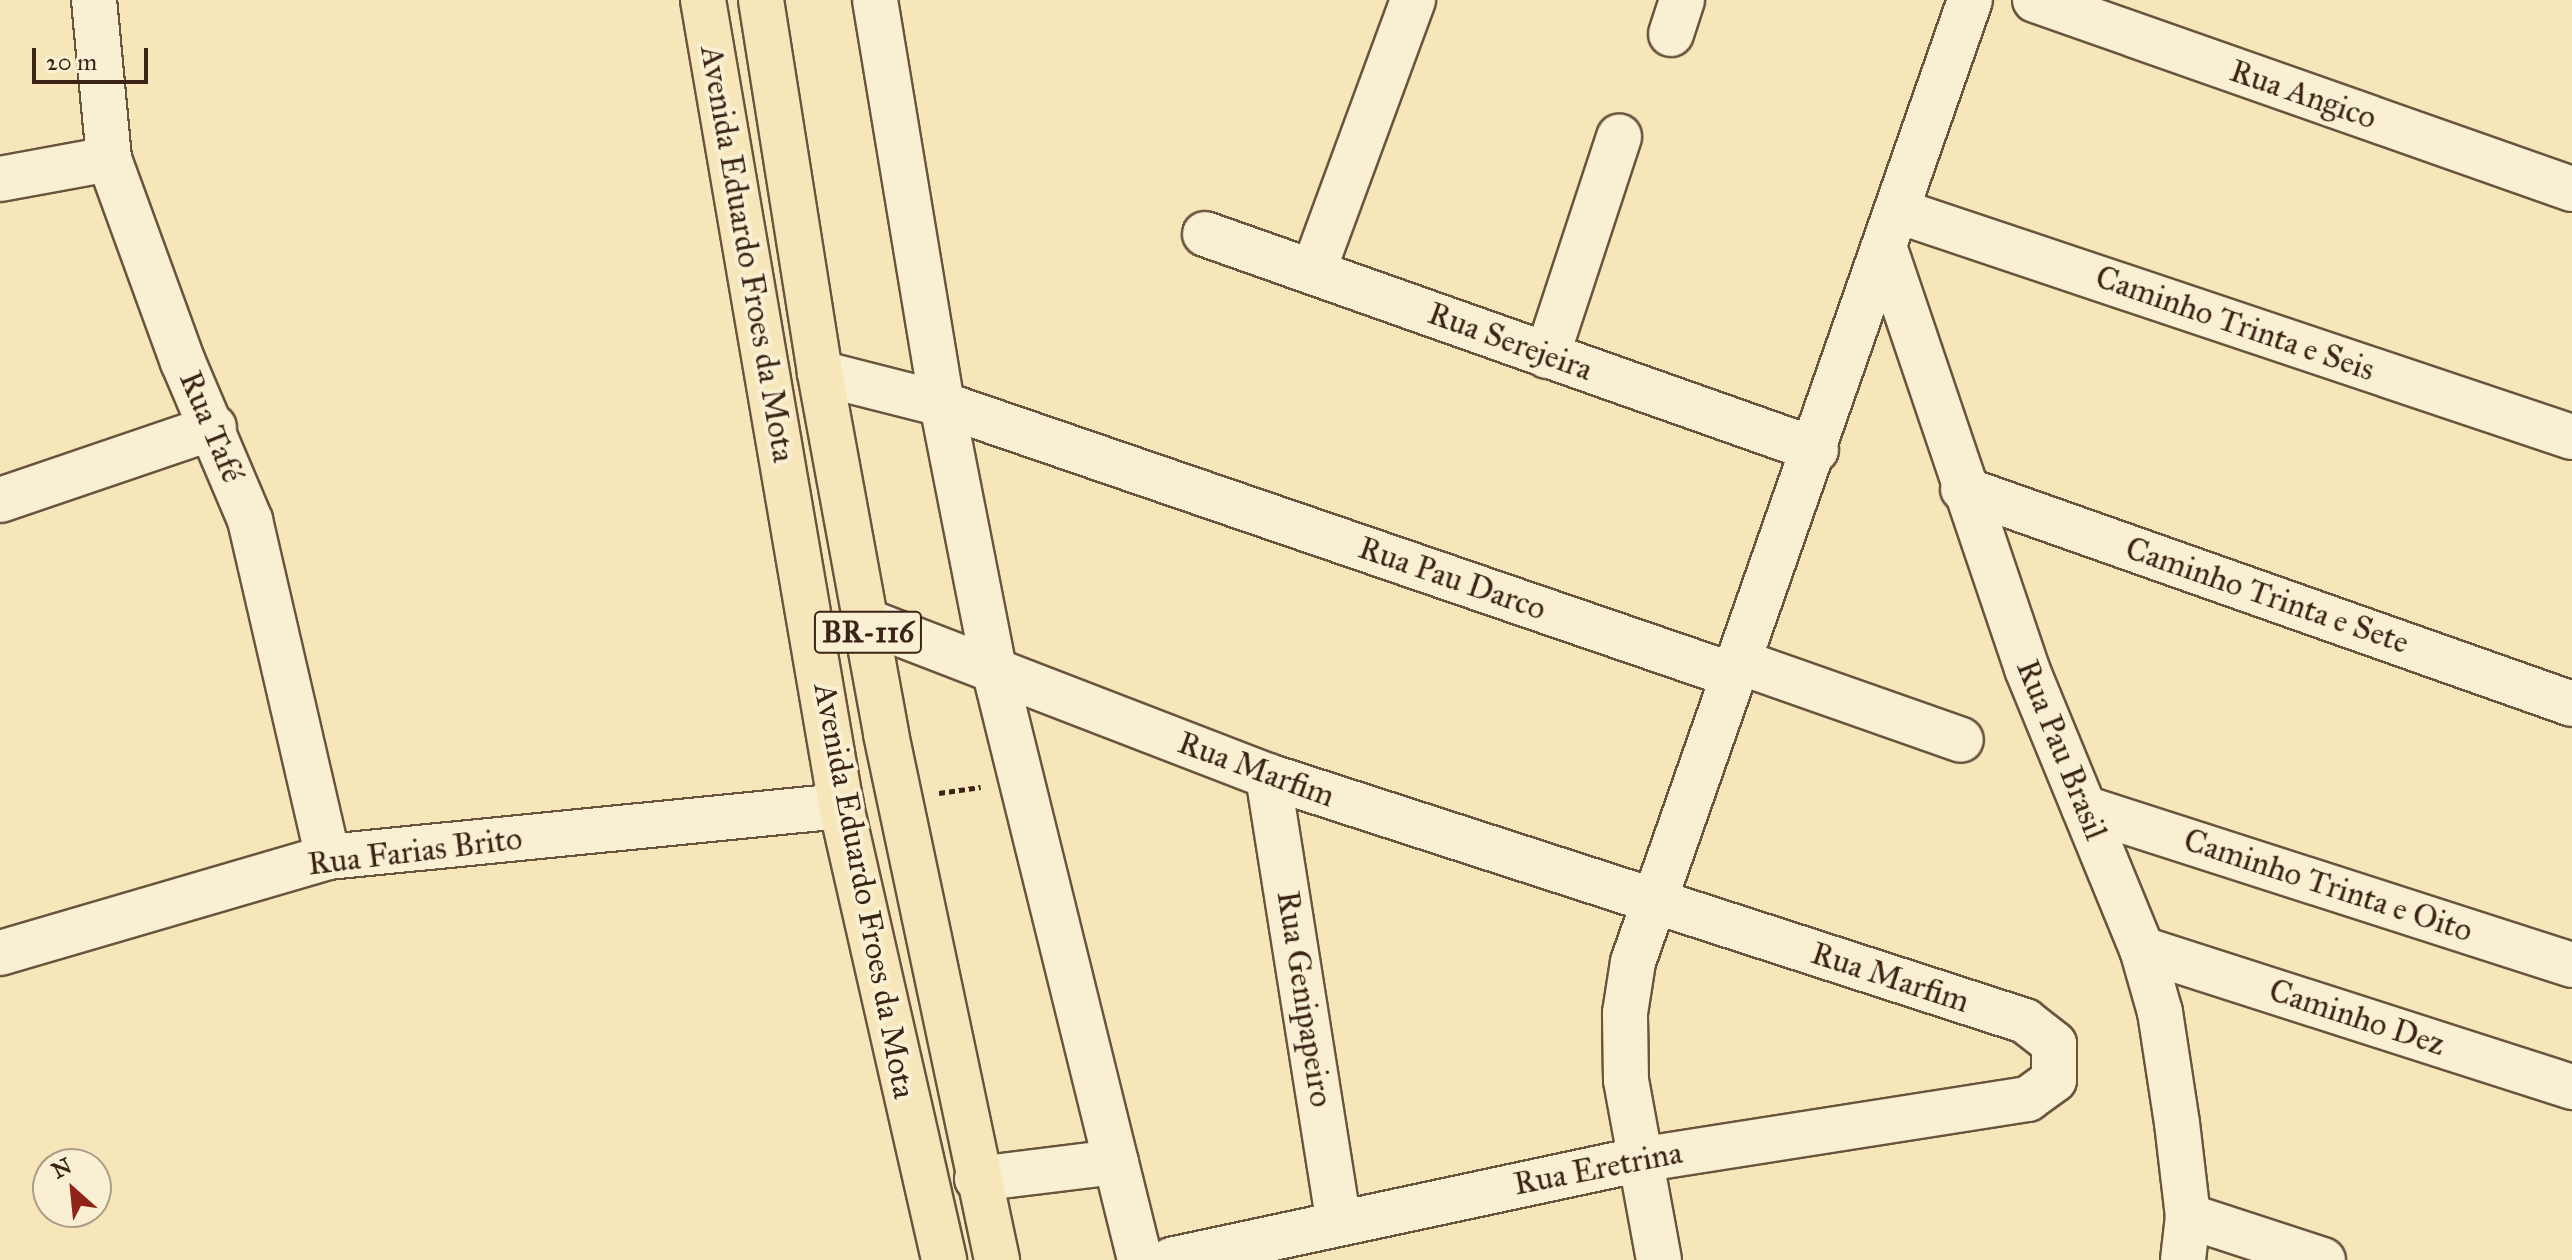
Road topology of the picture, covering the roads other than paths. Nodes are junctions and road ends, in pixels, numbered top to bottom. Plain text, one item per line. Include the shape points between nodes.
1 (94, 0) edge
2 (703, 0) edge
3 (761, 0) edge
4 (875, 0) edge
5 (1413, 0) edge
6 (1970, 0) edge
7 (2035, 0) edge
8 (1619, 137) dead end
9 (109, 159) junction
10 (0, 179) edge
11 (2572, 189) edge
12 (1891, 230) junction
13 (1205, 234) dead end
14 (1313, 272) junction
15 (1547, 356) junction
16 (820, 373) junction
17 (942, 404) junction
18 (214, 427) junction
19 (2572, 437) edge
20 (1816, 450) junction
21 (1963, 489) junction
22 (0, 500) edge
23 (866, 621) junction
24 (1738, 669) junction
25 (995, 673) junction
26 (2572, 704) edge
27 (1961, 740) dead end
28 (1268, 776) junction
29 (841, 806) junction
30 (2084, 808) junction
31 (328, 857) junction
32 (1652, 903) junction
33 (2142, 949) junction
34 (0, 953) edge
35 (2572, 965) edge
36 (2572, 1087) edge
37 (2028, 1099) joint
38 (1637, 1160) junction
39 (1116, 1162) junction
40 (977, 1179) junction
41 (2188, 1216) junction
42 (1339, 1222) junction
43 (944, 1260) edge
44 (997, 1260) edge
45 (1140, 1260) edge
46 (1172, 1260) edge
47 (1659, 1260) edge
48 (2183, 1260) edge
49 (2323, 1260) edge

1 - 9 street, Rua Tafé
2 - 29 highway, Avenida Eduardo Froes da Mota
3 - 16 highway, Avenida Eduardo Froes da Mota / BR-116
4 - 17 street
5 - 14 street
6 - 12 street
7 - 11 street, Rua Angico
8 - 15 street
9 - 10 street
9 - 18 street, Rua Tafé via 183,362
12 - 19 street, Caminho Trinta e Seis
12 - 20 street
12 - 21 street, Rua Pau Brasil
13 - 14 street, Rua Serejeira
14 - 15 street, Rua Serejeira
15 - 20 street, Rua Serejeira
16 - 17 street, Rua Pau Darco
16 - 23 highway, Avenida Eduardo Froes da Mota / BR-116
17 - 24 street, Rua Pau Darco
17 - 25 street
18 - 22 street
18 - 31 street, Rua Tafé via 250,520
20 - 24 street
21 - 26 street, Caminho Trinta e Sete
21 - 30 street, Rua Pau Brasil
23 - 25 street, Rua Marfim
23 - 40 highway, Avenida Eduardo Froes da Mota / BR-116
24 - 27 street, Rua Pau Darco
24 - 32 street
25 - 28 street, Rua Marfim
25 - 39 street
28 - 32 street, Rua Marfim
28 - 42 street, Rua Genipapeiro
29 - 31 street, Rua Farias Brito
29 - 43 highway, Avenida Eduardo Froes da Mota
30 - 33 street, Rua Pau Brasil
30 - 35 street, Caminho Trinta e Oito
31 - 34 street, Rua Farias Brito
32 - 37 street, Rua Marfim via 2025,1021 2049,1038 2055,1052 2054,1080
32 - 38 street via 1625,1013 1626,1080
33 - 36 street, Caminho Dez
33 - 41 street, Rua Pau Brasil via 2160,1012
37 - 38 street, Rua Eretrina
38 - 42 street, Rua Eretrina
38 - 47 street
39 - 40 street
39 - 45 street
40 - 44 highway, Avenida Eduardo Froes da Mota / BR-116
41 - 48 street, Rua Pau Brasil
41 - 49 street
42 - 46 street, Rua Eretrina

